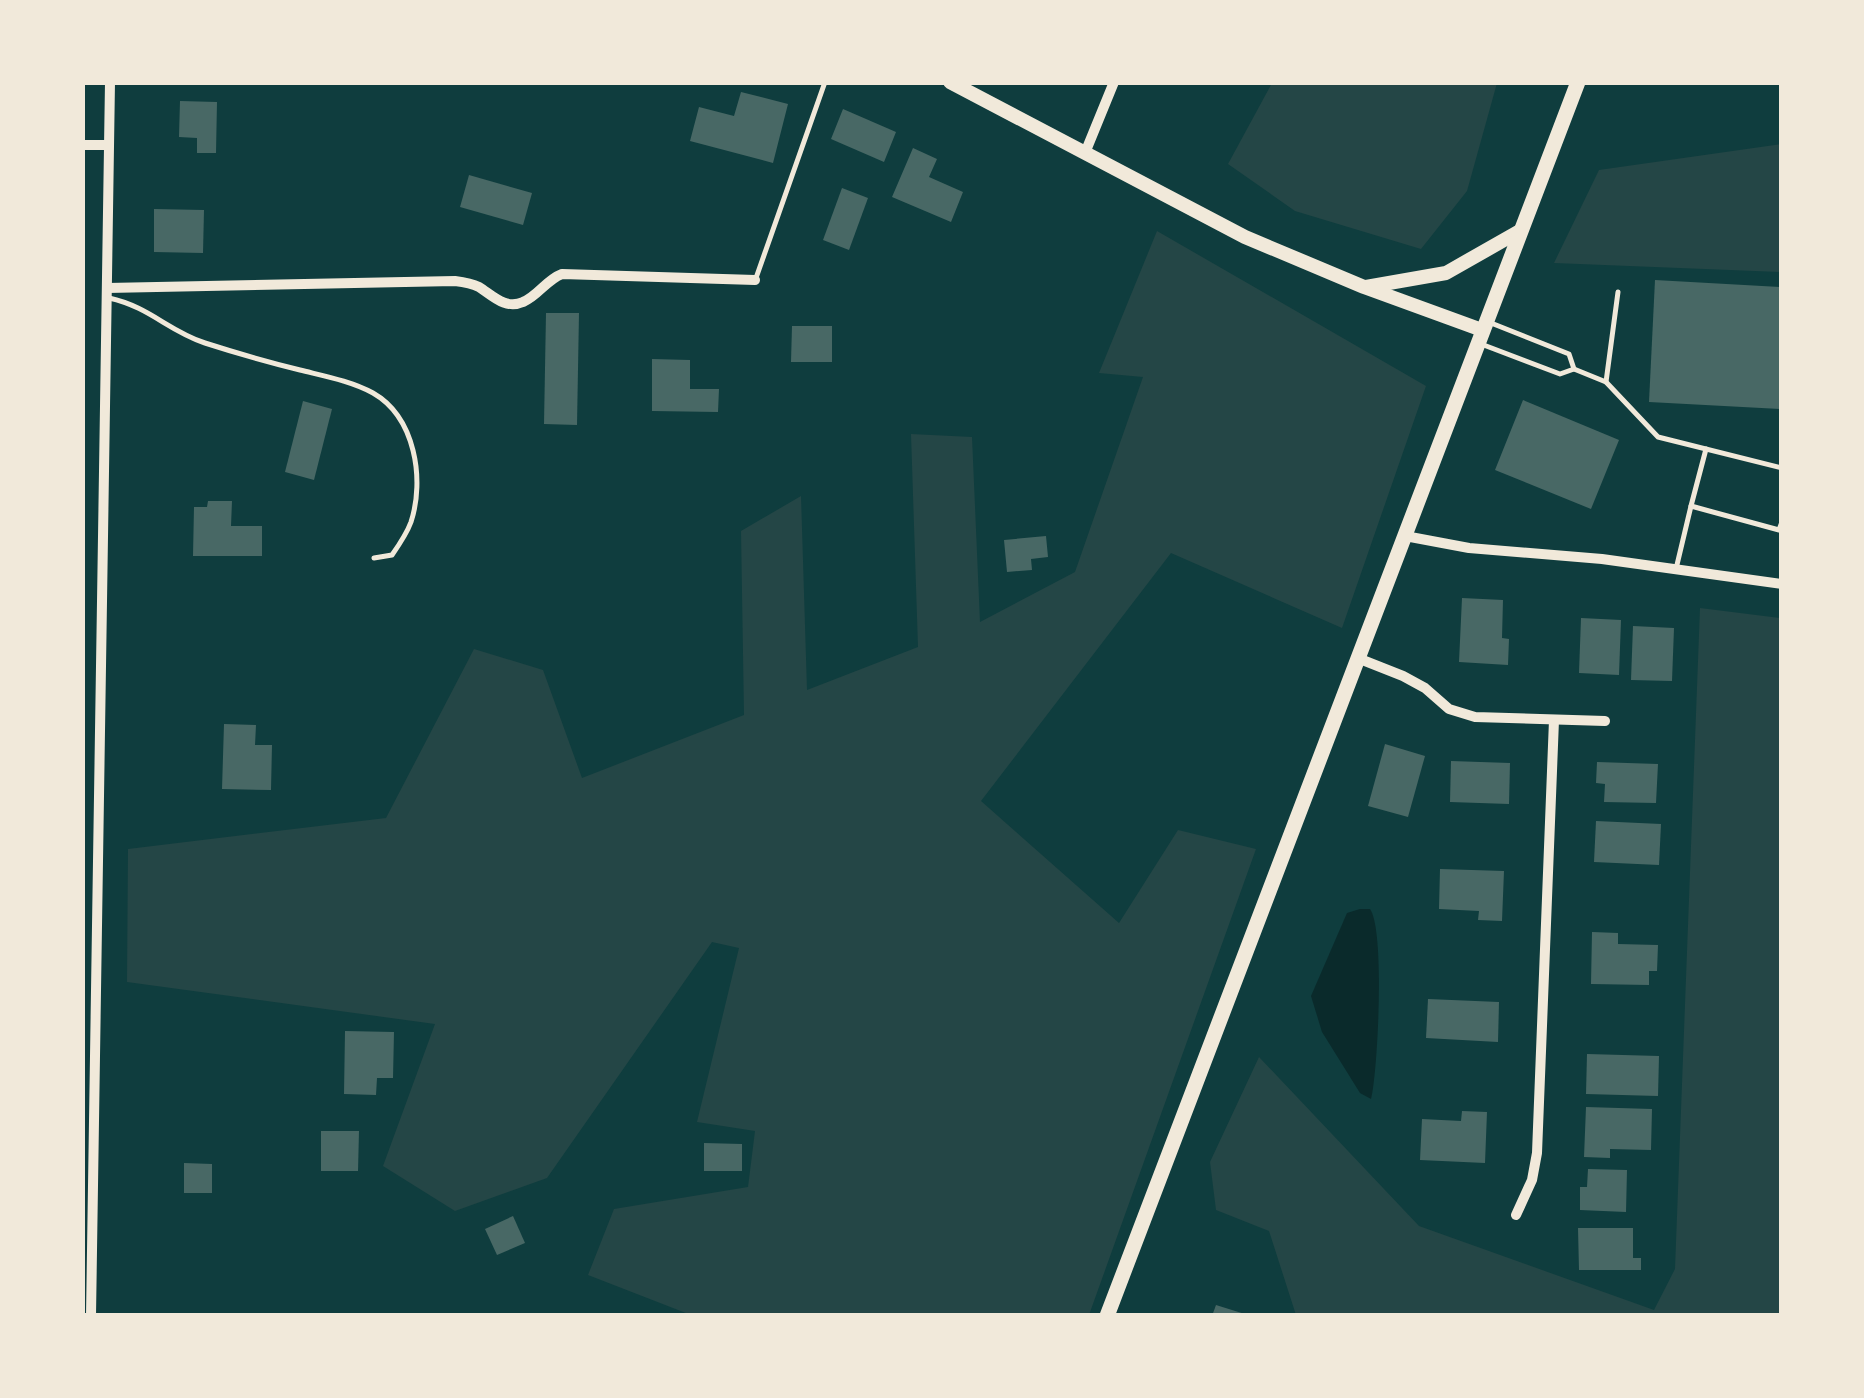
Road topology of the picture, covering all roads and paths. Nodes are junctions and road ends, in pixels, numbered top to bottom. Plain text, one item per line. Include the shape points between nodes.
1 (110, 82) edge
2 (826, 82) edge
3 (950, 82) edge
4 (1114, 82) edge
5 (1578, 82) edge
6 (82, 145) edge
7 (108, 145) junction
8 (1085, 153) junction
9 (1518, 232) junction
10 (755, 280) joint
11 (1364, 287) junction
12 (1618, 292) dead end
13 (106, 293) junction
14 (1482, 331) junction
15 (1574, 369) junction
16 (1606, 382) junction
17 (1706, 450) junction
18 (1782, 468) edge
19 (1691, 506) junction
20 (1782, 522) edge
21 (1405, 536) junction
22 (374, 558) dead end
23 (1676, 569) junction
24 (1782, 584) edge
25 (1360, 658) junction
26 (1554, 720) junction
27 (1605, 720) dead end
28 (88, 1150) edge
29 (1516, 1215) dead end
30 (91, 1316) edge
31 (1107, 1316) edge

1 - 7 street
2 - 10 lane
3 - 8 street
4 - 8 street
5 - 9 main road
6 - 7 street
7 - 13 street
8 - 11 street via 1245,237
9 - 11 street via 1446,274
9 - 14 main road
10 - 13 street via 562,274 512,304 455,281
11 - 14 street
12 - 16 lane
13 - 22 lane via 186,337 343,381 375,394 394,412 410,437 417,496 392,555
13 - 28 street
14 - 15 lane via 1560,374
14 - 15 lane via 1569,354
14 - 21 main road
15 - 16 lane
16 - 17 lane via 1658,437
17 - 18 lane
17 - 19 lane
19 - 20 lane via 1779,530
19 - 23 lane
21 - 23 street
21 - 25 main road
23 - 24 street
25 - 26 street via 1474,717
25 - 31 main road
26 - 27 street
26 - 29 street via 1537,1153
28 - 30 street

